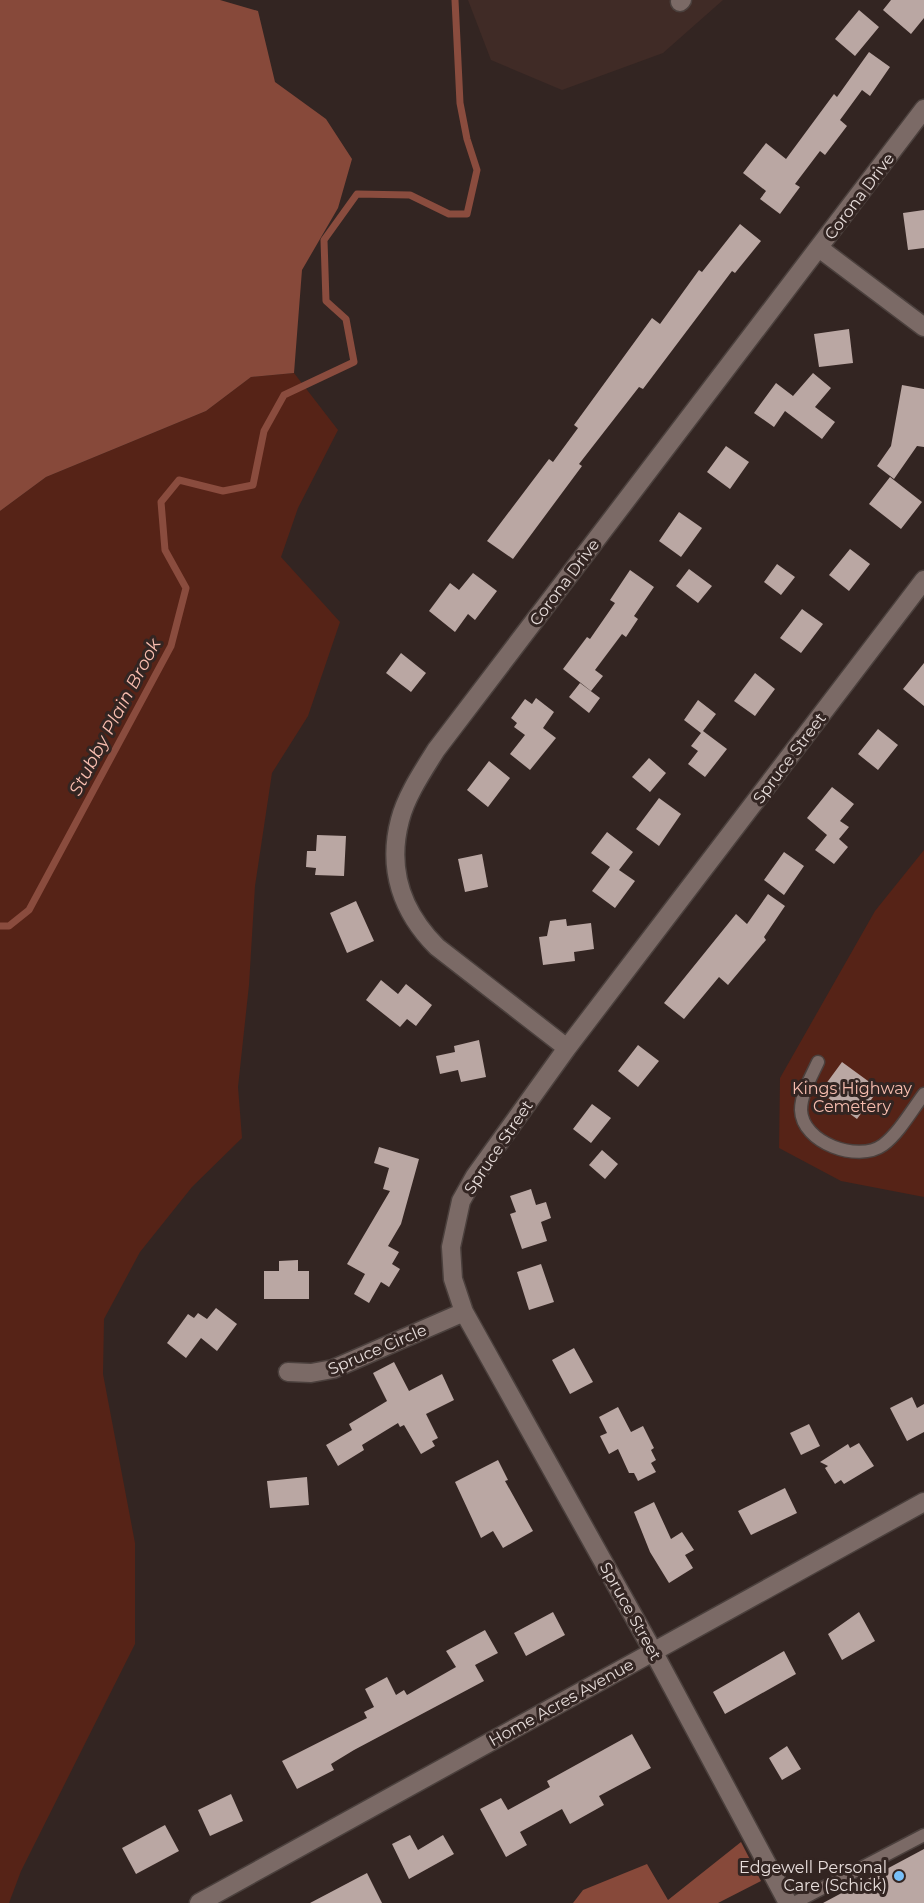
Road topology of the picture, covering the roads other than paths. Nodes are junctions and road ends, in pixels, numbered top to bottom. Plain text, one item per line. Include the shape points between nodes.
1 (924, 109) edge
2 (819, 248) junction
3 (924, 327) edge
4 (924, 580) edge
5 (567, 1048) junction
6 (818, 1062) dead end
7 (924, 1094) edge
8 (464, 1312) junction
9 (288, 1372) dead end
10 (924, 1502) edge
11 (653, 1651) junction
12 (924, 1835) edge
13 (199, 1903) edge
14 (788, 1903) edge
15 (794, 1903) edge

1 - 2 street, Corona Drive
2 - 3 street
2 - 5 street, Corona Drive via 436,750 400,819 396,872 400,893 422,932
4 - 5 street, Spruce Street
5 - 8 street, Spruce Street via 475,1176 461,1202 452,1259 453,1279
6 - 7 lane via 801,1111 807,1128 846,1151 865,1153 883,1145
8 - 9 street, Spruce Circle via 333,1369
8 - 11 street, Spruce Street
10 - 11 street, Home Acres Avenue
11 - 13 street, Home Acres Avenue
11 - 14 street, Spruce Street
12 - 15 lane

